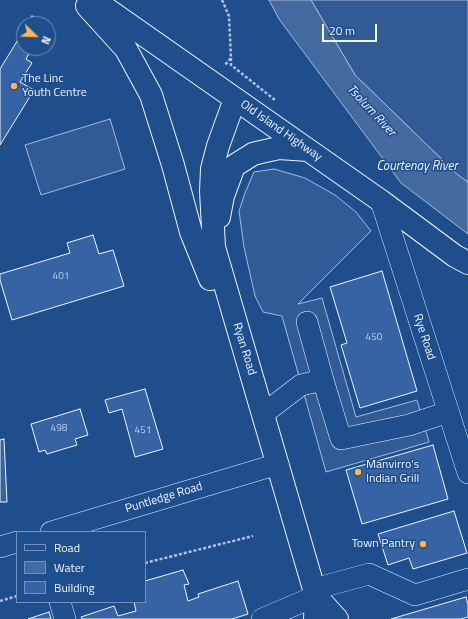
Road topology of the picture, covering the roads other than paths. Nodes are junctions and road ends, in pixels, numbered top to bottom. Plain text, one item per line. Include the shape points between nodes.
1 (82, 0) edge
2 (94, 0) edge
3 (235, 99) junction
4 (308, 150) junction
5 (381, 201) junction
6 (214, 247) junction
7 (468, 263) edge
8 (307, 322) dead end
9 (323, 380) junction
10 (448, 412) junction
11 (263, 414) junction
12 (278, 464) junction
13 (468, 473) edge
14 (54, 531) edge
15 (16, 542) edge
16 (0, 547) edge
17 (468, 579) edge
18 (315, 592) junction
19 (60, 603) edge
20 (65, 619) edge
21 (262, 619) edge
22 (315, 619) edge
23 (337, 619) edge

1 - 11 main road via 126,49 151,95 191,232
2 - 3 main road, Old Island Highway
3 - 4 main road, Old Island Highway
3 - 6 main road, Ryan Road via 212,169
4 - 5 main road, Old Island Highway
4 - 6 main road via 279,148 253,154 234,166 223,196
5 - 7 main road, Old Island Highway
5 - 10 street, Rye Road
6 - 11 main road, Ryan Road
8 - 9 street
9 - 10 street via 341,439 410,425
9 - 11 street via 301,385
10 - 13 street, Rye Road
11 - 12 main road, Ryan Road
12 - 14 street, Puntledge Road
12 - 18 main road, Ryan Road
15 - 16 street
17 - 18 street via 415,595 369,574
18 - 21 street
18 - 22 main road, Ryan Road
18 - 23 main road, Ryan Road
19 - 20 street

